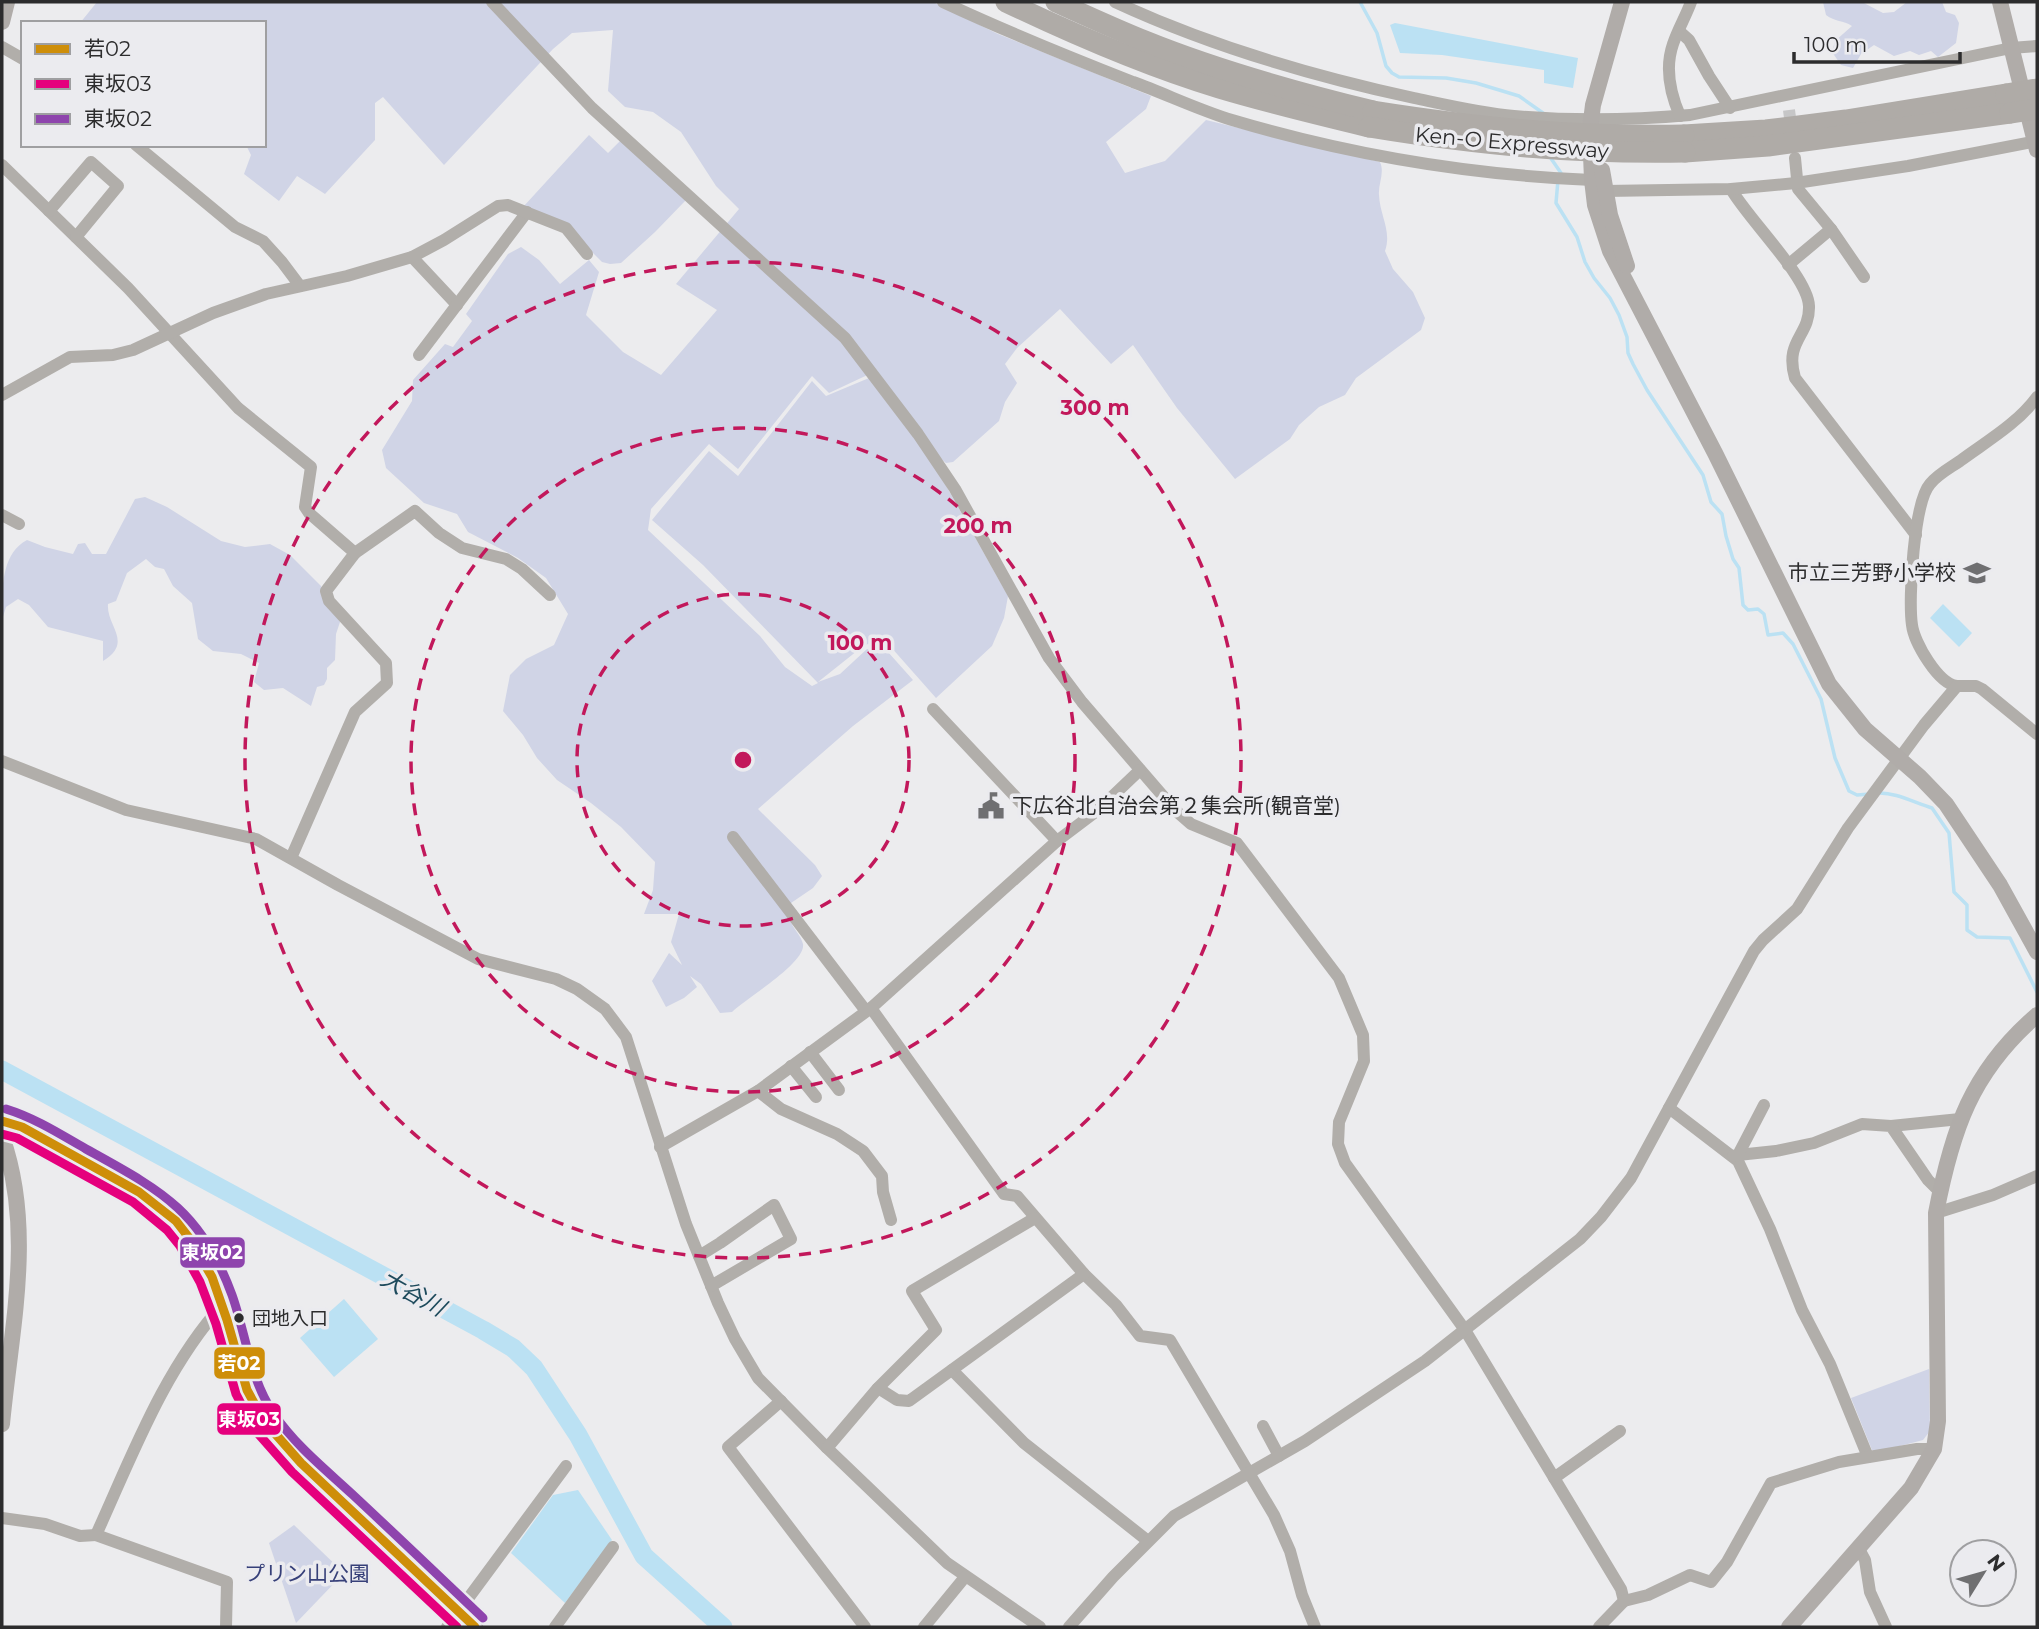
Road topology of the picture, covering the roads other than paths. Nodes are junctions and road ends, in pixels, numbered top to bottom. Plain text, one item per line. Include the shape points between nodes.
1 (7, 2) edge
2 (492, 2) edge
3 (943, 2) edge
4 (1006, 2) edge
5 (1056, 2) edge
6 (1115, 2) edge
7 (1622, 2) edge
8 (1691, 2) edge
9 (2000, 2) edge
10 (2, 22) edge
11 (1679, 31) junction
12 (2037, 46) edge
13 (2, 47) edge
14 (2011, 48) junction
15 (21, 58) edge
16 (2037, 89) edge
17 (1787, 96) junction
18 (2008, 103) junction
19 (1730, 108) junction
20 (2037, 109) edge
21 (1789, 110) tunnel mouth
22 (1371, 119) junction
23 (1595, 119) junction
24 (1304, 122) dead end
25 (1683, 135) junction
26 (1301, 138) junction
27 (2036, 144) edge
28 (138, 147) edge
29 (1795, 158) dead end
30 (2, 165) edge
31 (1592, 180) junction
32 (1796, 183) junction
33 (1731, 189) junction
34 (1605, 191) junction
35 (49, 211) junction
36 (527, 212) junction
37 (1831, 229) junction
38 (76, 237) junction
39 (587, 254) dead end
40 (412, 257) junction
41 (1788, 265) junction
42 (1864, 277) dead end
43 (300, 286) junction
44 (457, 306) junction
45 (169, 334) junction
46 (1664, 352) junction
47 (419, 355) dead end
48 (2, 395) edge
49 (2037, 397) edge
50 (2, 516) edge
51 (19, 524) dead end
52 (1916, 535) junction
53 (355, 554) junction
54 (550, 595) dead end
55 (1957, 686) junction
56 (933, 709) dead end
57 (2037, 734) edge
58 (1899, 760) junction
59 (2, 761) edge
60 (1140, 770) junction
61 (733, 837) dead end
62 (1057, 841) junction
63 (290, 859) junction
64 (2037, 952) edge
65 (868, 1009) junction
66 (2037, 1015) edge
67 (810, 1052) junction
68 (791, 1066) junction
69 (839, 1090) dead end
70 (758, 1091) junction
71 (816, 1097) dead end
72 (1764, 1105) dead end
73 (1669, 1108) junction
74 (1960, 1119) junction
75 (2, 1121) edge
76 (1891, 1126) junction
77 (2, 1137) edge
78 (660, 1147) junction
79 (1735, 1156) junction
80 (2037, 1176) edge
81 (1940, 1192) junction
82 (1936, 1213) junction
83 (1035, 1218) junction
84 (891, 1220) dead end
85 (699, 1256) junction
86 (1084, 1274) junction
87 (711, 1286) junction
88 (223, 1304) junction
89 (1465, 1330) junction
90 (952, 1370) junction
91 (878, 1388) junction
92 (3, 1390) edge
93 (781, 1401) junction
94 (2, 1424) edge
95 (1263, 1426) dead end
96 (1620, 1431) dead end
97 (827, 1448) junction
98 (1934, 1449) junction
99 (1279, 1456) junction
100 (1868, 1457) junction
101 (566, 1466) dead end
102 (1250, 1473) junction
103 (1555, 1478) junction
104 (2, 1518) edge
105 (96, 1535) junction
106 (1149, 1541) junction
107 (613, 1547) dead end
108 (1858, 1547) junction
109 (965, 1577) junction
110 (1624, 1601) junction
111 (458, 1612) junction
112 (226, 1627) edge
113 (447, 1627) edge
114 (475, 1627) edge
115 (555, 1627) edge
116 (865, 1627) edge
117 (924, 1627) edge
118 (1040, 1627) edge
119 (1069, 1627) edge
120 (1315, 1627) edge
121 (1599, 1627) edge
122 (1789, 1627) edge
123 (1886, 1627) edge

1 - 10 street
2 - 60 street via 592,108 845,338 955,489 1049,658
3 - 26 street via 1228,119
4 - 22 highway, Ken-O Expressway via 1137,59 1216,87 1285,107
5 - 22 highway, Ken-O Expressway via 1145,41
6 - 23 street via 1315,79 1475,110
7 - 23 street
8 - 11 street
9 - 14 street
11 - 19 street
11 - 25 street via 1669,75
12 - 14 street
13 - 15 street
14 - 17 street
14 - 27 street
16 - 18 highway, Ken-O Expressway, bridge
17 - 19 street
17 - 21 street
18 - 20 highway, Ken-O Expressway, bridge
18 - 25 highway, Ken-O Expressway via 1768,146
19 - 25 street
22 - 25 highway, Ken-O Expressway, bridge via 1580,136
23 - 25 street
23 - 31 street
23 - 34 street
24 - 26 street
26 - 31 street via 1431,166
27 - 32 street
28 - 43 street via 236,227 263,241
29 - 32 street
30 - 35 street
31 - 46 street via 1606,240
32 - 33 street
32 - 37 street
33 - 34 street
33 - 41 street
34 - 46 street via 1626,261
35 - 38 street
35 - 38 street via 90,162 118,186
36 - 39 street via 566,228
36 - 40 street via 498,206
36 - 44 street
37 - 41 street
37 - 42 street
38 - 45 street
40 - 43 street
40 - 44 street
41 - 52 street via 1806,290 1809,309 1792,348 1795,378
43 - 45 street via 213,313
44 - 47 street
45 - 48 street via 113,355 70,357
45 - 53 street via 238,408 311,467 305,507
46 - 58 street via 1821,669 1853,716
49 - 52 street via 2018,419 1929,485 1922,497
50 - 51 street
52 - 55 street via 1912,626 1929,662 1947,683
53 - 54 street via 415,511 461,548 506,559
53 - 63 street via 326,591 329,601 386,663 387,683 355,712
55 - 57 street via 1982,689
55 - 58 street
56 - 62 street
58 - 64 street via 1935,791 1961,823
58 - 73 street via 1797,909 1754,951
59 - 63 street via 125,810 256,839
60 - 62 street
60 - 89 street via 1191,824 1237,843 1339,978 1363,1035 1364,1061 1339,1122 1338,1144 1345,1163
61 - 65 street
62 - 65 street
63 - 78 street via 478,959 556,979 605,1009 626,1037
65 - 67 street
65 - 83 street via 1004,1194 1017,1196
66 - 74 street via 1989,1066
67 - 68 street
67 - 69 street
68 - 70 street
68 - 71 street
70 - 78 street
70 - 84 street via 781,1109 837,1133 863,1151 882,1176
72 - 79 street
73 - 79 street
73 - 89 street via 1631,1178 1601,1217 1580,1239
74 - 76 street
74 - 81 street
75 - 88 street via 22,1127 153,1200 201,1254
76 - 79 street via 1862,1125 1814,1143
76 - 81 street
77 - 92 street via 18,1205 20,1240
78 - 85 street
79 - 100 street
80 - 82 street
81 - 82 street
82 - 98 street via 1938,1408
83 - 86 street
83 - 91 street via 912,1291 936,1330
85 - 87 street
85 - 87 street via 775,1205 791,1239
86 - 90 street
86 - 102 street via 1140,1336 1170,1340
87 - 93 street via 758,1378
88 - 105 street via 157,1403
88 - 111 street via 242,1374 265,1424
89 - 99 street
89 - 103 street
90 - 91 street via 909,1401 897,1401
90 - 106 street via 1024,1443
91 - 97 street
92 - 94 street
93 - 97 street
93 - 116 street via 728,1447
95 - 99 street
96 - 103 street
97 - 109 street
98 - 100 street
98 - 108 street via 1911,1488
99 - 102 street
100 - 110 street via 1771,1483 1711,1582 1690,1575
101 - 111 street
102 - 106 street via 1174,1516
102 - 120 street via 1290,1551
103 - 110 street
104 - 105 street via 44,1524 80,1536
105 - 112 street via 227,1582
106 - 119 street
107 - 115 street
108 - 122 street
108 - 123 street via 1870,1592
109 - 117 street
109 - 118 street
110 - 121 street
111 - 113 street
111 - 114 street

